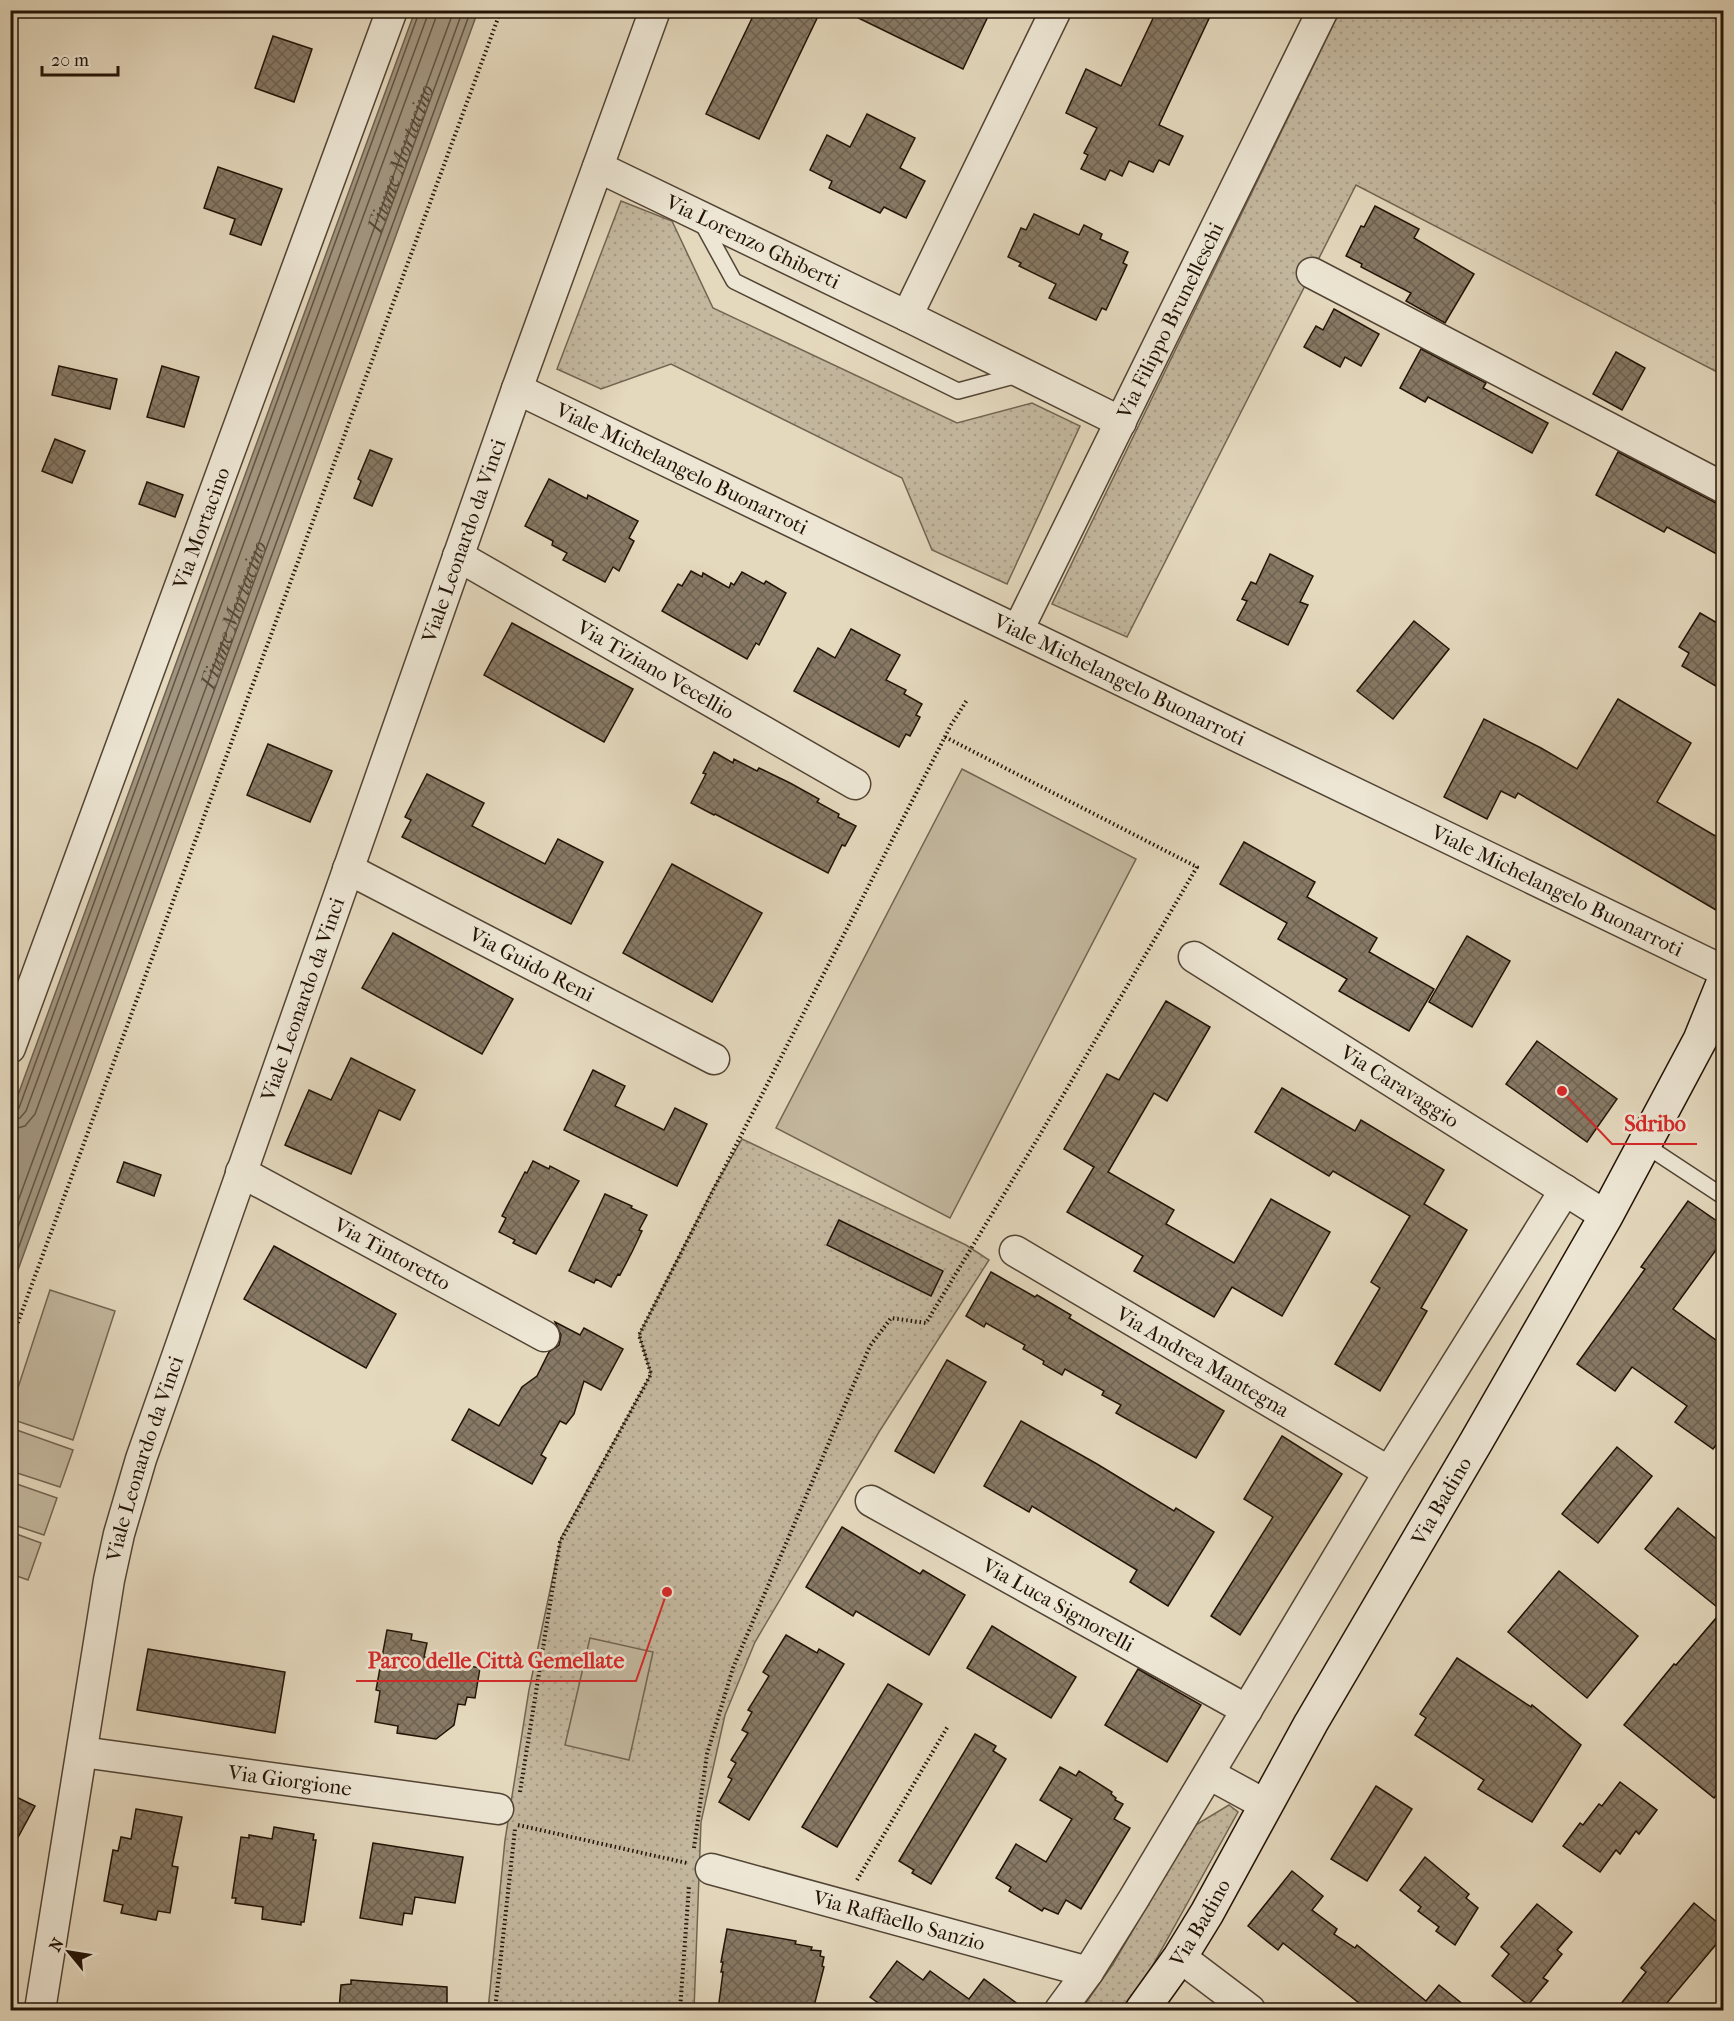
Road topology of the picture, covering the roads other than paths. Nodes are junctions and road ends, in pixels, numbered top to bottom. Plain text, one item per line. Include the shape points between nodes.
1 (392, 10) edge
2 (655, 10) edge
3 (1056, 10) edge
4 (1323, 10) edge
5 (598, 167) junction
6 (698, 216) junction
7 (1312, 273) dead end
8 (907, 316) junction
9 (1022, 374) junction
10 (517, 389) junction
11 (1121, 422) junction
12 (1724, 488) edge
13 (458, 556) junction
14 (1018, 630) junction
15 (855, 784) dead end
16 (348, 869) junction
17 (1194, 957) dead end
18 (1722, 986) edge
19 (10, 1048) edge
20 (714, 1059) dead end
21 (1646, 1145) junction
22 (241, 1172) junction
23 (1564, 1190) junction
24 (1724, 1197) edge
25 (1606, 1216) junction
26 (1015, 1251) dead end
27 (544, 1336) dead end
28 (1389, 1472) junction
29 (871, 1501) dead end
30 (1247, 1710) junction
31 (82, 1752) junction
32 (1209, 1774) junction
33 (509, 1805) road end
34 (1266, 1805) junction
35 (701, 1867) road end
36 (1180, 1957) junction
37 (1088, 1972) junction
38 (40, 2010) edge
39 (1060, 2010) edge
40 (1142, 2010) edge
41 (1250, 2010) edge

1 - 19 street, Via Mortacino
2 - 5 street, Viale Leonardo da Vinci
3 - 8 street
4 - 11 street, Via Filippo Brunelleschi
5 - 6 street, Via Lorenzo Ghiberti
5 - 10 street, Viale Leonardo da Vinci
6 - 8 street, Via Lorenzo Ghiberti
6 - 9 lane via 734,281 958,391
7 - 12 street
8 - 9 street, Via Lorenzo Ghiberti
9 - 11 street, Via Lorenzo Ghiberti
10 - 13 street, Viale Leonardo da Vinci
10 - 14 street, Viale Michelangelo Buonarroti
11 - 14 street, Via Filippo Brunelleschi
13 - 15 street, Via Tiziano Vecellio
13 - 16 street, Viale Leonardo da Vinci
14 - 18 street, Viale Michelangelo Buonarroti
16 - 20 street, Via Guido Reni
16 - 22 street, Viale Leonardo da Vinci
17 - 23 street, Via Caravaggio
18 - 21 street, Via Badino via 1700,1040
21 - 24 lane
21 - 25 street, Via Badino
22 - 27 street, Via Tintoretto
22 - 31 street, Viale Leonardo da Vinci via 119,1534
23 - 25 street, Via Caravaggio
23 - 28 street
25 - 34 street, Via Badino
26 - 28 street, Via Andrea Mantegna
28 - 30 street
29 - 30 street, Via Luca Signorelli
30 - 32 street
31 - 33 street, Via Giorgione
31 - 38 street, Viale Leonardo da Vinci
32 - 34 street
32 - 37 street
34 - 36 street, Via Badino
35 - 37 street, Via Raffaello Sanzio
36 - 40 street, Via Badino
36 - 41 street
37 - 39 street

